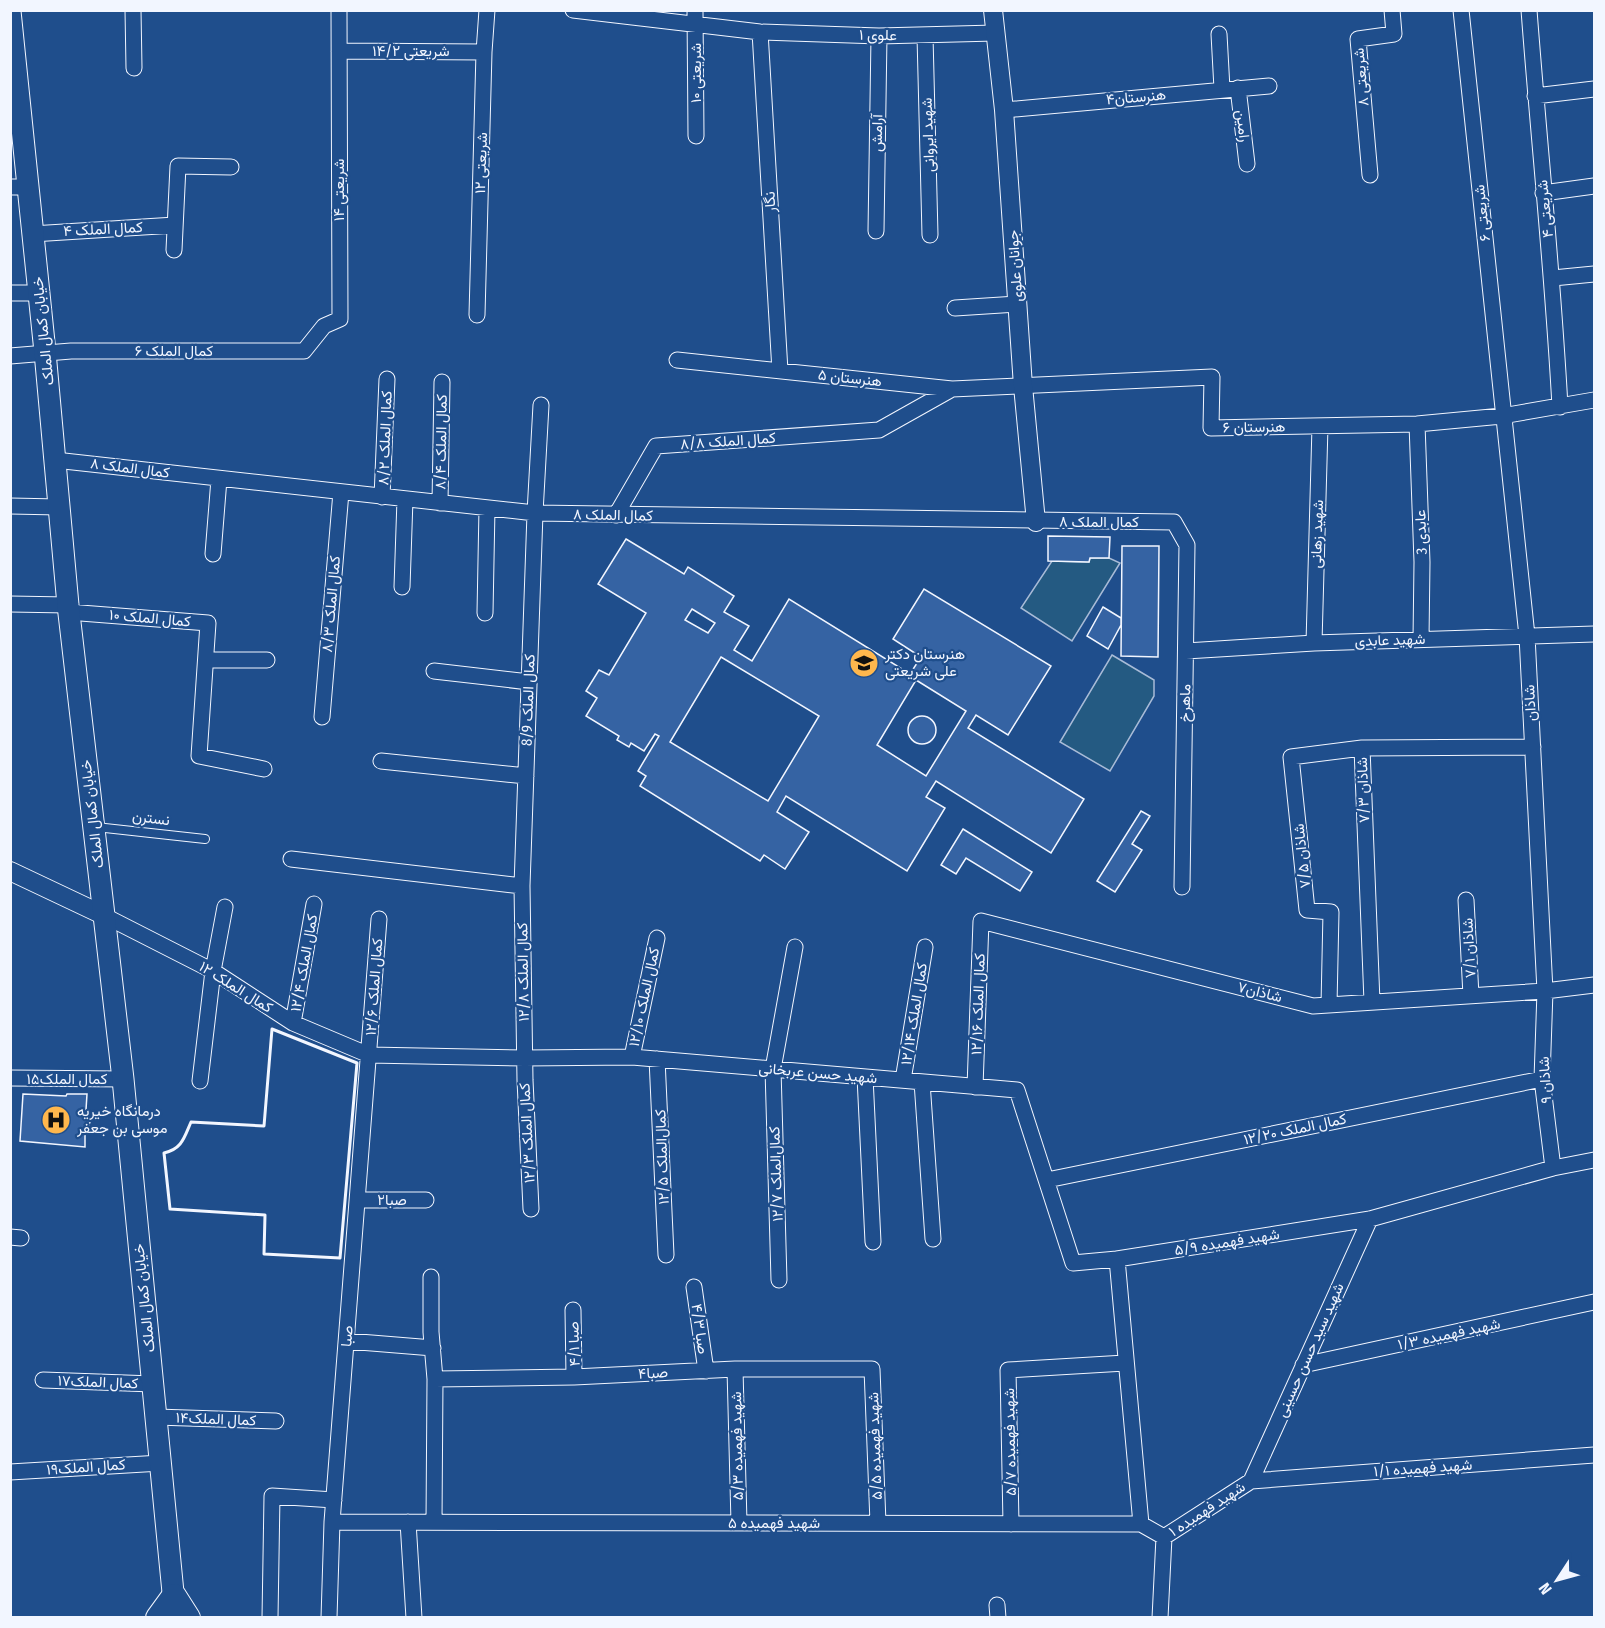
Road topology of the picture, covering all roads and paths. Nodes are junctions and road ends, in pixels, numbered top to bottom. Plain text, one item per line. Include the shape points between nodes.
1 (133, 10) edge
2 (339, 10) edge
3 (487, 10) edge
4 (573, 10) edge
5 (695, 10) edge
6 (993, 10) edge
7 (1392, 10) edge
8 (1461, 10) edge
9 (1529, 10) edge
10 (10, 11) edge
11 (696, 26) junction
12 (760, 32) junction
13 (995, 33) junction
14 (1219, 34) dead end
15 (879, 36) junction
16 (925, 36) junction
17 (339, 51) junction
18 (484, 52) junction
19 (134, 68) dead end
20 (1269, 86) dead end
21 (1238, 88) junction
22 (1222, 89) junction
23 (1594, 89) edge
24 (15, 93) edge
25 (1536, 96) junction
26 (1004, 110) junction
27 (696, 136) dead end
28 (1247, 164) dead end
29 (231, 167) dead end
30 (1370, 175) dead end
31 (1594, 186) edge
32 (19, 187) edge
33 (1543, 193) junction
34 (175, 225) junction
35 (876, 231) dead end
36 (32, 234) junction
37 (930, 235) dead end
38 (174, 250) dead end
39 (1594, 274) edge
40 (1553, 278) junction
41 (10, 293) edge
42 (39, 293) junction
43 (1017, 304) junction
44 (955, 308) dead end
45 (477, 315) dead end
46 (303, 351) joint
47 (45, 352) junction
48 (10, 356) edge
49 (677, 360) dead end
50 (780, 371) junction
51 (387, 379) dead end
52 (442, 382) dead end
53 (1023, 386) junction
54 (952, 389) junction
55 (1594, 400) edge
56 (541, 405) dead end
57 (1560, 407) junction
58 (1502, 416) junction
59 (1417, 424) junction
60 (1320, 426) junction
61 (55, 460) junction
62 (219, 479) junction
63 (341, 492) junction
64 (382, 497) junction
65 (405, 499) junction
66 (440, 503) junction
67 (10, 506) edge
68 (59, 507) junction
69 (487, 508) junction
70 (535, 513) junction
71 (616, 514) junction
72 (1036, 522) junction
73 (1174, 522) joint
74 (213, 554) dead end
75 (402, 587) dead end
76 (10, 604) edge
77 (68, 608) junction
78 (485, 613) dead end
79 (1594, 634) edge
80 (1527, 636) junction
81 (1422, 639) junction
82 (1314, 643) junction
83 (1186, 651) junction
84 (206, 660) junction
85 (267, 660) dead end
86 (434, 671) dead end
87 (529, 682) junction
88 (322, 717) dead end
89 (1533, 747) junction
90 (1362, 748) junction
91 (381, 761) dead end
92 (264, 769) dead end
93 (526, 776) junction
94 (93, 827) junction
95 (205, 839) dead end
96 (291, 859) dead end
97 (10, 871) edge
98 (522, 886) junction
99 (1182, 887) dead end
100 (1466, 900) dead end
101 (314, 904) dead end
102 (225, 907) dead end
103 (103, 915) junction
104 (380, 919) dead end
105 (981, 921) joint
106 (657, 938) dead end
107 (795, 947) dead end
108 (925, 947) dead end
109 (213, 971) junction
110 (1594, 986) edge
111 (1545, 991) junction
112 (1471, 996) junction
113 (1372, 1002) junction
114 (1329, 1005) junction
115 (293, 1023) junction
116 (369, 1055) junction
117 (632, 1057) junction
118 (524, 1058) junction
119 (657, 1059) junction
120 (773, 1069) junction
121 (866, 1077) junction
122 (10, 1078) edge
123 (123, 1079) junction
124 (1542, 1079) junction
125 (903, 1080) junction
126 (200, 1081) dead end
127 (922, 1082) junction
128 (975, 1087) junction
129 (1594, 1160) edge
130 (1552, 1168) junction
131 (1047, 1180) junction
132 (358, 1200) junction
133 (426, 1200) dead end
134 (531, 1209) dead end
135 (1370, 1219) junction
136 (933, 1239) dead end
137 (873, 1242) dead end
138 (666, 1255) dead end
139 (1117, 1259) junction
140 (432, 1277) dead end
141 (779, 1280) dead end
142 (694, 1287) dead end
143 (1594, 1302) edge
144 (573, 1310) dead end
145 (347, 1341) junction
146 (433, 1348) junction
147 (1125, 1363) junction
148 (1303, 1365) junction
149 (735, 1369) junction
150 (872, 1369) joint
151 (706, 1371) junction
152 (574, 1377) junction
153 (43, 1380) dead end
154 (435, 1380) junction
155 (153, 1384) junction
156 (156, 1417) junction
157 (276, 1421) dead end
158 (1594, 1455) edge
159 (161, 1462) junction
160 (10, 1472) edge
161 (1251, 1482) junction
162 (334, 1500) junction
163 (332, 1522) junction
164 (408, 1522) junction
165 (434, 1522) junction
166 (739, 1523) junction
167 (878, 1523) junction
168 (1011, 1524) junction
169 (1140, 1524) junction
170 (1164, 1537) junction
171 (175, 1607) edge
172 (158, 1617) edge
173 (188, 1617) edge
174 (270, 1617) edge
175 (329, 1617) edge
176 (414, 1617) edge
177 (1161, 1617) edge

1 - 19 street
2 - 17 street, شریعتی ۱۴
3 - 18 street, شریعتی ۱۲
4 - 11 street, علوی ۱
5 - 11 street, شریعتی ۱۰
6 - 13 street, جوانان علوی
7 - 30 street, شریعتی ۸ via 1394,34 1358,39
8 - 58 street, شریعتی ۶
9 - 25 street, شریعتی ۴
10 - 24 main road, خیابان کمال الملک
11 - 12 street, علوی ۱
11 - 27 street, شریعتی ۱۰
12 - 15 street, علوی ۱
12 - 50 street, نگار
13 - 16 street, علوی ۱
13 - 26 street, جوانان علوی
14 - 22 street
15 - 16 street, علوی ۱
15 - 35 street, آرامش
16 - 37 street, شهید ایروانی
17 - 18 street, شریعتی ۱۴/۲
17 - 46 street, شریعتی ۱۴ via 340,319 324,327
18 - 45 street, شریعتی ۱۲
20 - 21 street, هنرستان۴
21 - 22 street, هنرستان۴
21 - 28 street, رامین
22 - 26 street, هنرستان۴
23 - 25 street
24 - 32 main road, خیابان کمال الملک
25 - 33 street, شریعتی ۴
26 - 43 street, جوانان علوی
29 - 34 street via 178,166
31 - 33 street
32 - 36 main road, خیابان کمال الملک
33 - 40 street, شریعتی ۴
34 - 36 street, کمال الملک ۴
34 - 38 street
36 - 42 main road, خیابان کمال الملک
39 - 40 street
40 - 57 street, شریعتی ۴
41 - 42 street
42 - 47 main road, خیابان کمال الملک
43 - 44 street
43 - 53 street, جوانان علوی
46 - 47 street, کمال الملک ۶
47 - 48 street, کمال الملک ۶
47 - 61 main road, خیابان کمال الملک
49 - 50 street, هنرستان ۵
50 - 54 street, هنرستان ۵
51 - 64 street, کمال الملک ۸/۲
52 - 66 street, کمال الملک ۸/۴
53 - 54 street, هنرستان ۵
53 - 60 street, هنرستان ۶ via 1212,376 1211,428
53 - 72 street, جوانان علوی
54 - 71 street, کمال الملک ۸/۸ via 879,430 656,446
55 - 57 street, هنرستان ۶
56 - 70 street, کمال الملک 8/9
57 - 58 street, هنرستان ۶
58 - 59 street, هنرستان ۶
58 - 80 street, شاذان
59 - 60 street, هنرستان ۶
59 - 81 street, عابدی 3
60 - 82 street, شهید زهانی
61 - 62 street, کمال الملک ۸
61 - 68 main road, خیابان کمال الملک
62 - 63 street, کمال الملک ۸
62 - 74 street
63 - 64 street, کمال الملک ۸
63 - 88 street, کمال الملک ۸/۳
64 - 65 street, کمال الملک ۸
65 - 66 street, کمال الملک ۸
65 - 75 street
66 - 69 street, کمال الملک ۸
67 - 68 street
68 - 77 main road, خیابان کمال الملک
69 - 70 street, کمال الملک ۸
69 - 78 street
70 - 71 street, کمال الملک ۸
70 - 87 street, کمال الملک 8/9
71 - 72 street, کمال الملک ۸
72 - 73 street, کمال الملک ۸
73 - 83 street, ماهرخ via 1187,545
76 - 77 street
77 - 84 street, کمال الملک ۱۰ via 208,623
77 - 94 main road, خیابان کمال الملک
79 - 80 street, شهید عابدی
80 - 81 street, شهید عابدی
80 - 89 street, شاذان
81 - 82 street, شهید عابدی
82 - 83 street, شهید عابدی
83 - 99 street, ماهرخ
84 - 85 street
84 - 92 street, کمال الملک ۱۰ via 199,756
86 - 87 street
87 - 93 street, کمال الملک 8/9
89 - 90 street, شاذان ۷/۳
89 - 111 street, شاذان
90 - 113 street, شاذان ۷/۳
90 - 114 street, شاذان ۷/۵ via 1291,757 1307,910 1331,912
91 - 93 street
93 - 98 street, کمال الملک 8/9
94 - 95 lane, نسترن
94 - 103 main road, خیابان کمال الملک
96 - 98 street
97 - 103 street
98 - 118 street, کمال الملک ۱۲/۸
100 - 112 street, شاذان ۷/۱
101 - 115 street, کمال الملک ۱۲/۴
102 - 109 street
103 - 109 street, کمال الملک ۱۲
103 - 123 main road, خیابان کمال الملک
104 - 116 street, کمال الملک ۱۲/۶
105 - 114 street, شاذان۷ via 1313,1006
105 - 128 street, کمال الملک ۱۲/۱۶
106 - 117 street, کمال الملک ۱۲/۱۰
107 - 120 street, کمال‌الملک ۱۲/۷
108 - 125 street, کمال الملک ۱۲/۱۴
109 - 115 street, کمال الملک ۱۲
109 - 126 street
110 - 111 street, شاذان۷
111 - 112 street, شاذان۷
111 - 124 street, شاذان ۹
112 - 113 street, شاذان۷
113 - 114 street, شاذان۷
115 - 116 street, کمال الملک ۱۲
116 - 118 street, شهید حسن عربخانی
116 - 132 street, صبا
117 - 118 street, شهید حسن عربخانی
117 - 119 street, شهید حسن عربخانی
118 - 134 street, کمال الملک ۱۲/۳
119 - 120 street, شهید حسن عربخانی
119 - 138 street, کمال‌الملک ۱۲/۵
120 - 121 street, شهید حسن عربخانی
120 - 141 street, کمال‌الملک ۱۲/۷
121 - 125 street, شهید حسن عربخانی
121 - 137 street
122 - 123 street, کمال الملک۱۵
123 - 155 main road, خیابان کمال الملک
124 - 130 street, شاذان ۹
124 - 131 street, کمال الملک ۱۲/۲۰
125 - 127 street, شهید حسن عربخانی
127 - 128 street, شهید حسن عربخانی
127 - 136 street
128 - 131 street, شهید حسن عربخانی via 1017,1090
129 - 130 street, شهید فهمیده ۵/۹
130 - 135 street, شهید فهمیده ۵/۹
131 - 139 street, شهید فهمیده ۵/۹ via 1073,1263
132 - 133 street, صبا۲
132 - 145 street, صبا
135 - 139 street, شهید فهمیده ۵/۹
135 - 148 street, شهید سید حسن حسینی
139 - 147 street
140 - 146 street
142 - 151 street, صبا ۴/۳
143 - 148 street, شهید فهمیده ۱/۳
144 - 152 street, صبا ۴/۱
145 - 146 street
145 - 162 street, صبا
146 - 154 street
147 - 168 street, شهید فهمیده ۵/۷ via 1008,1370
147 - 169 street
148 - 161 street, شهید سید حسن حسینی
149 - 150 street, صبا۴
149 - 151 street, صبا۴
149 - 166 street, شهید فهمیده ۵/۳
150 - 167 street, شهید فهمیده ۵/۵
151 - 152 street, صبا۴
152 - 154 street, صبا۴
153 - 155 street, کمال الملک۱۷
154 - 165 street
155 - 156 main road, خیابان کمال الملک
156 - 157 street, کمال الملک۱۴
156 - 159 main road, خیابان کمال الملک
158 - 161 street, شهید فهمیده ۱/۱
159 - 160 street, کمال الملک۱۹
159 - 171 main road, خیابان کمال الملک
161 - 170 street, شهید فهمیده ۱
162 - 163 street, صبا
162 - 174 street via 272,1496
163 - 164 street, شهید فهمیده ۵
163 - 175 street, صبا
164 - 165 street, شهید فهمیده ۵
164 - 176 street
165 - 166 street, شهید فهمیده ۵
166 - 167 street, شهید فهمیده ۵
167 - 168 street, شهید فهمیده ۵
168 - 169 street, شهید فهمیده ۵
169 - 170 street, شهید فهمیده ۱
170 - 177 street, شهید فهمیده ۱
171 - 172 main road
171 - 173 main road

